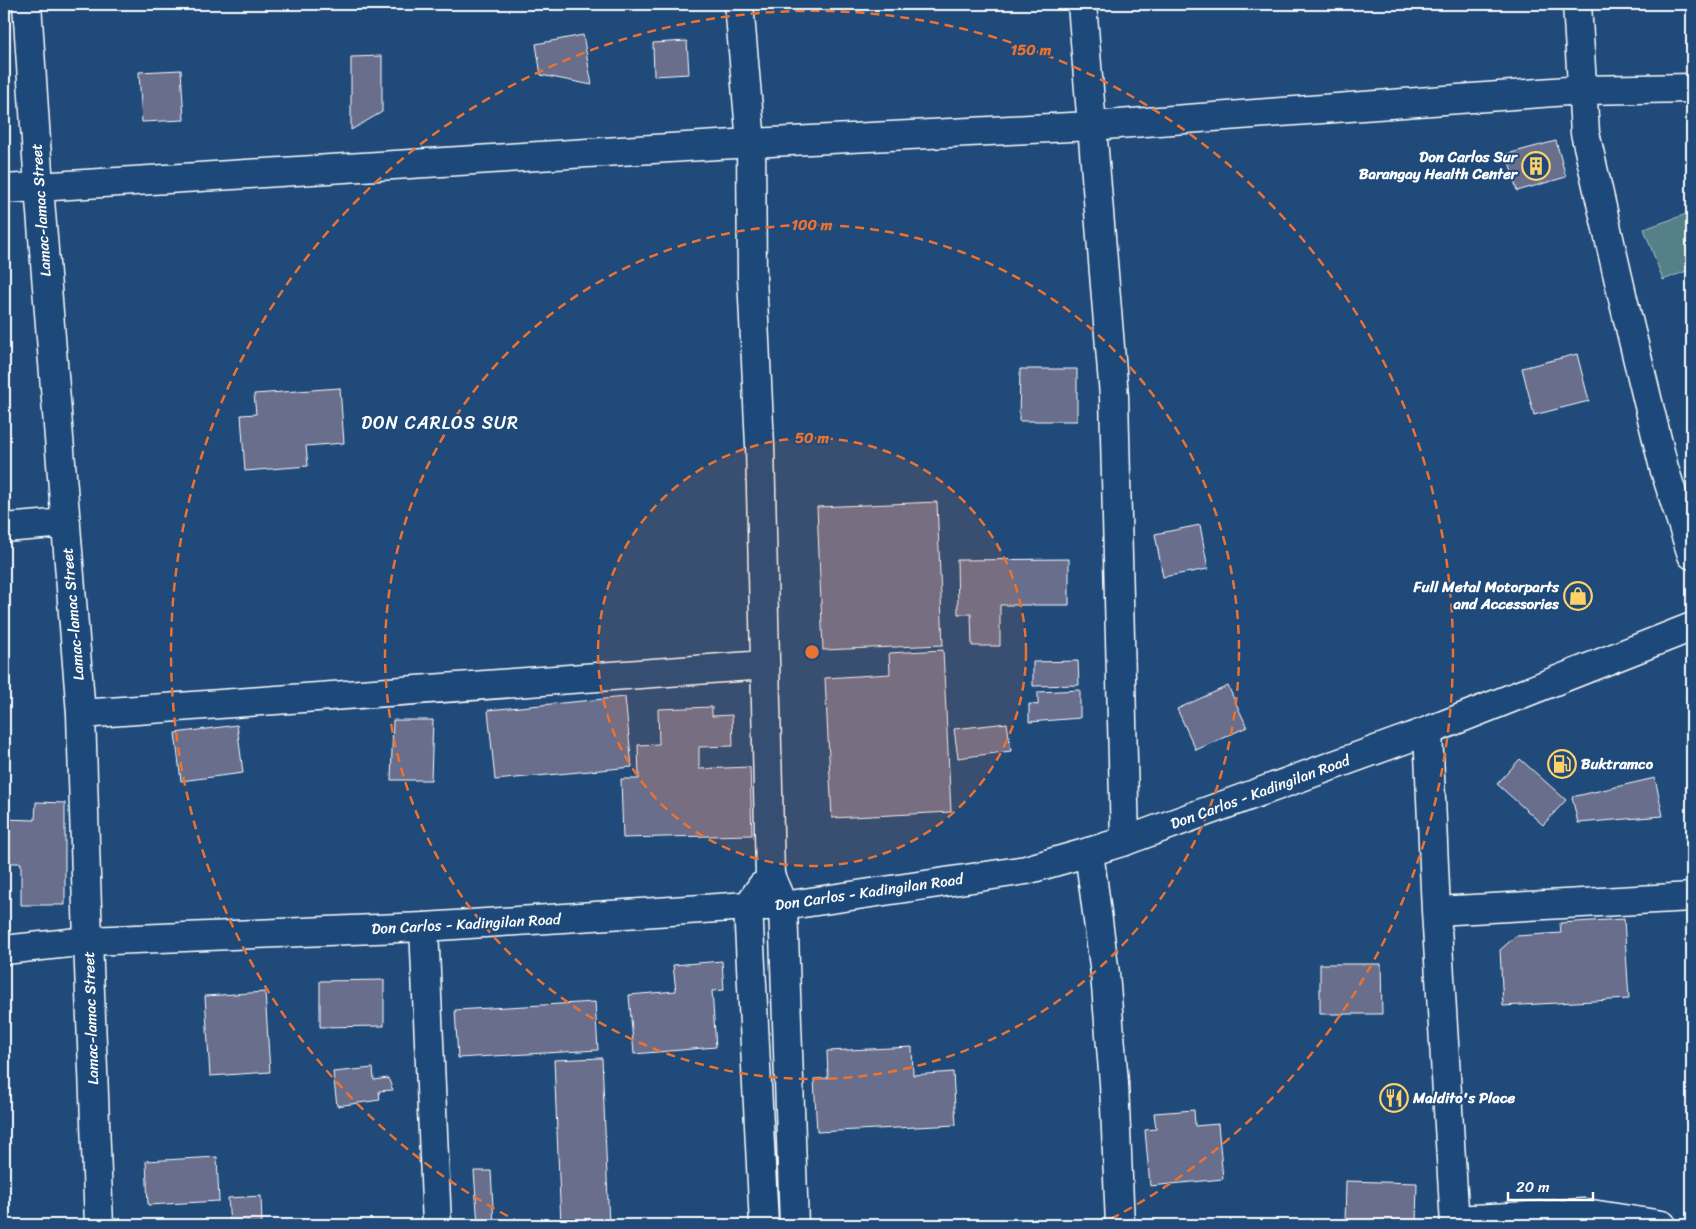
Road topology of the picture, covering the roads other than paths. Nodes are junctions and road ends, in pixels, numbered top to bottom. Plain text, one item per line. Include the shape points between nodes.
1 (27, 4) edge
2 (739, 4) edge
3 (1082, 4) edge
4 (1577, 4) edge
5 (1692, 88) edge
6 (1582, 90) junction
7 (1091, 126) junction
8 (751, 143) junction
9 (39, 187) junction
10 (4, 189) edge
11 (66, 523) junction
12 (4, 528) edge
13 (1692, 555) edge
14 (1692, 627) edge
15 (765, 665) junction
16 (81, 714) junction
17 (1428, 731) junction
18 (1125, 841) junction
19 (1089, 852) junction
20 (770, 875) junction
21 (1692, 897) edge
22 (748, 906) junction
23 (784, 906) junction
24 (1436, 911) junction
25 (424, 927) junction
26 (88, 941) junction
27 (4, 950) edge
28 (1455, 1223) edge
29 (99, 1225) edge
30 (437, 1225) edge
31 (764, 1225) edge
32 (794, 1225) edge
33 (1120, 1225) edge
34 (1662, 1225) edge

1 - 9 street, Lamac-lamac Street
2 - 8 street
3 - 7 street
4 - 6 street
5 - 6 street
6 - 7 street
6 - 13 street via 1585,133 1623,299 1664,468
7 - 8 street
7 - 18 street via 1114,396
8 - 9 street
8 - 15 street via 752,277
9 - 10 street
9 - 11 street, Lamac-lamac Street
11 - 12 street
11 - 16 street, Lamac-lamac Street
14 - 17 street, Don Carlos - Kadingilan Road
15 - 16 street
15 - 20 street
16 - 26 street, Lamac-lamac Street
17 - 18 street, Don Carlos - Kadingilan Road
17 - 24 street
18 - 19 street, Don Carlos - Kadingilan Road
19 - 23 street, Don Carlos - Kadingilan Road via 1026,870
19 - 33 street via 1105,974
20 - 22 street
20 - 23 street
21 - 24 street
22 - 23 street, Don Carlos - Kadingilan Road
22 - 25 street, Don Carlos - Kadingilan Road
22 - 31 street
23 - 32 street
24 - 28 street
25 - 26 street, Don Carlos - Kadingilan Road
25 - 30 street
26 - 27 street, Don Carlos - Kadingilan Road
26 - 29 street, Lamac-lamac Street
28 - 34 street via 1584,1213

